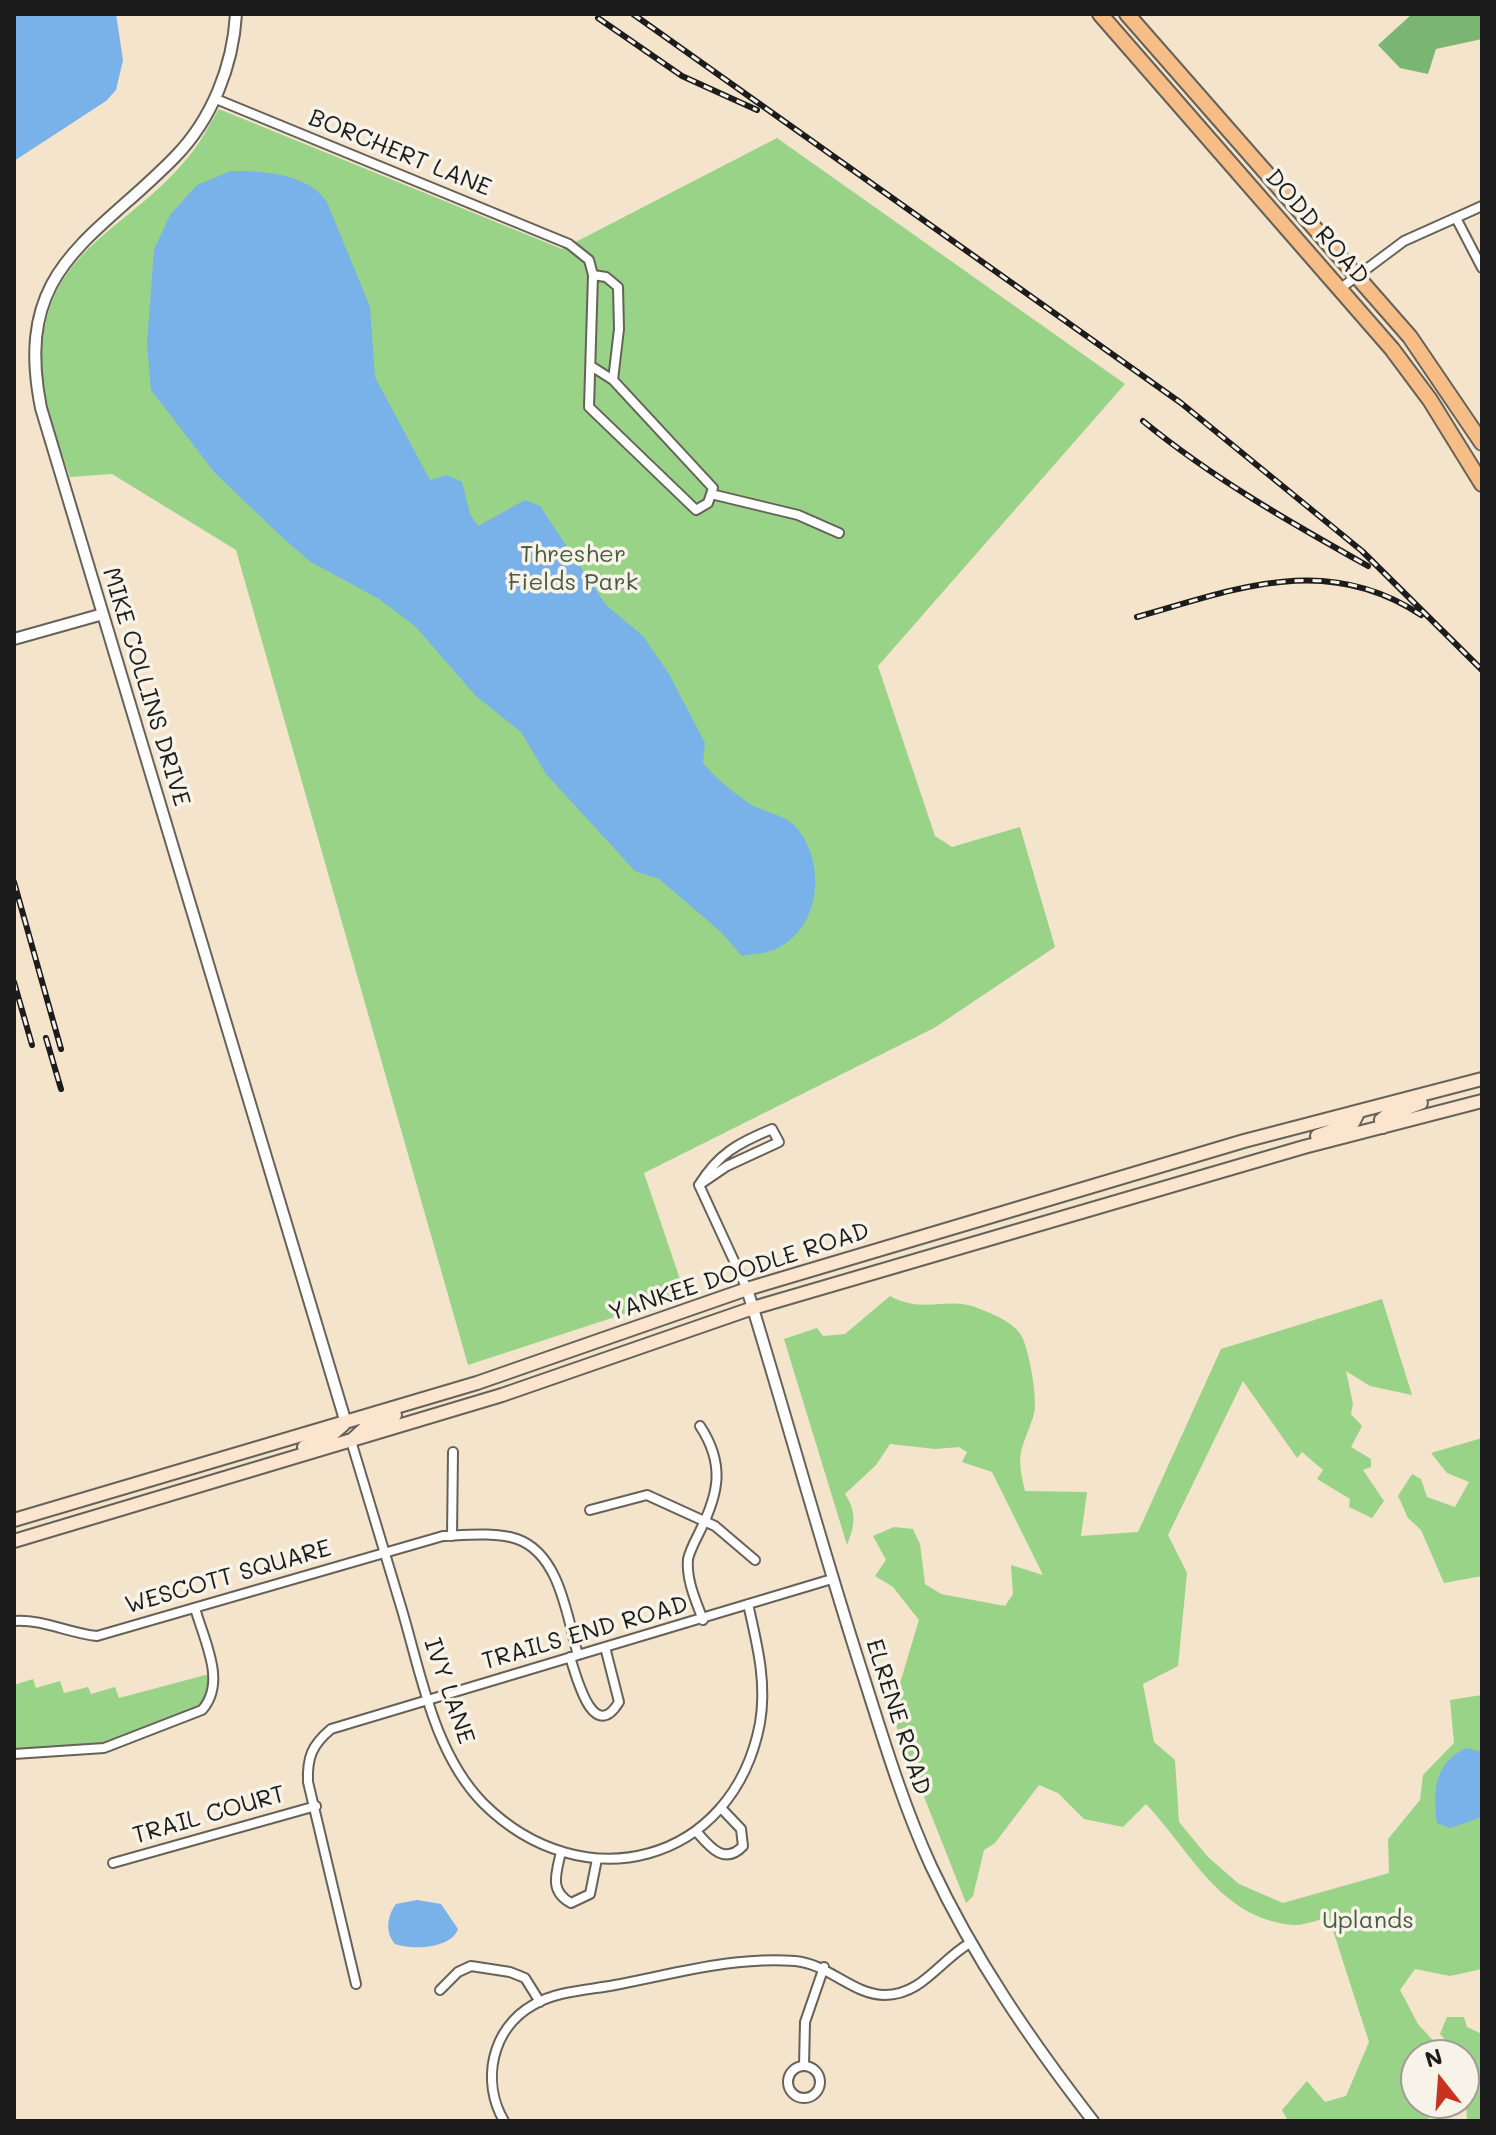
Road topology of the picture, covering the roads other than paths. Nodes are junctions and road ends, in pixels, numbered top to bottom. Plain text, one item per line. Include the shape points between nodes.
1 (236, 14) edge
2 (1100, 14) edge
3 (1127, 14) edge
4 (216, 99) junction
5 (1482, 206) edge
6 (1456, 218) junction
7 (1482, 268) edge
8 (593, 275) junction
9 (1358, 275) junction
10 (1341, 288) junction
11 (591, 366) junction
12 (613, 380) junction
13 (1482, 443) edge
14 (1482, 484) edge
15 (711, 494) junction
16 (839, 533) dead end
17 (103, 614) junction
18 (14, 639) edge
19 (1482, 1079) edge
20 (1482, 1086) edge
21 (1482, 1101) edge
22 (1359, 1111) junction
23 (1383, 1127) junction
24 (1196, 1177) junction
25 (699, 1185) junction
26 (747, 1289) junction
27 (753, 1308) junction
28 (477, 1383) junction
29 (346, 1423) junction
30 (700, 1426) dead end
31 (351, 1441) junction
32 (453, 1452) dead end
33 (175, 1493) junction
34 (590, 1510) dead end
35 (14, 1520) edge
36 (705, 1521) junction
37 (452, 1536) junction
38 (14, 1541) edge
39 (385, 1552) junction
40 (755, 1560) dead end
41 (832, 1579) junction
42 (748, 1604) junction
43 (195, 1608) junction
44 (703, 1620) junction
45 (14, 1621) edge
46 (605, 1647) junction
47 (574, 1656) junction
48 (428, 1699) junction
49 (14, 1754) edge
50 (316, 1806) junction
51 (721, 1808) junction
52 (696, 1831) junction
53 (561, 1852) junction
54 (597, 1859) junction
55 (113, 1863) dead end
56 (970, 1943) junction
57 (824, 1967) junction
58 (356, 1984) dead end
59 (440, 1990) dead end
60 (540, 2002) junction
61 (804, 2066) dead end
62 (504, 2121) edge
63 (1093, 2121) edge

1 - 4 street, MIKE COLLINS DRIVE via 234,42
2 - 10 main road, DODD ROAD
3 - 9 main road, DODD ROAD
4 - 8 street, BORCHERT LANE via 569,244 589,260
4 - 17 street, MIKE COLLINS DRIVE via 177,155 78,246 48,292 38,320 35,377 41,408
5 - 6 street
6 - 7 street
6 - 9 street via 1404,241
8 - 11 street
8 - 12 street via 618,287
9 - 10 street
9 - 13 main road, DODD ROAD via 1418,349
10 - 14 main road, DODD ROAD via 1430,400
11 - 12 street
11 - 15 street via 589,407 696,510
12 - 15 street via 713,488
15 - 16 street via 798,515
17 - 18 street
17 - 29 street, MIKE COLLINS DRIVE
19 - 22 main road, YANKEE DOODLE ROAD
20 - 23 main road via 1390,1113 1381,1120
21 - 23 main road, YANKEE DOODLE ROAD
22 - 24 main road via 1357,1120 1345,1127 1199,1170
22 - 26 main road, YANKEE DOODLE ROAD
23 - 24 main road, YANKEE DOODLE ROAD
24 - 27 main road, YANKEE DOODLE ROAD
25 - 25 street via 779,1142 772,1129 713,1161
25 - 26 street
26 - 27 street, ELRENE ROAD
26 - 28 main road, YANKEE DOODLE ROAD
27 - 31 main road, YANKEE DOODLE ROAD
27 - 41 street, ELRENE ROAD
28 - 29 main road, YANKEE DOODLE ROAD
28 - 31 main road via 365,1428
29 - 33 main road via 327,1439 212,1475
29 - 35 main road, YANKEE DOODLE ROAD
30 - 36 street via 718,1467 718,1489
31 - 33 main road, YANKEE DOODLE ROAD
31 - 39 street, IVY LANE
32 - 37 street
33 - 38 main road, YANKEE DOODLE ROAD
34 - 36 street via 647,1495
36 - 40 street
36 - 44 street via 688,1558
37 - 39 street, WESCOTT SQUARE
37 - 47 street, WESCOTT SQUARE via 517,1539 542,1555 558,1587
39 - 43 street, WESCOTT SQUARE
39 - 48 street, IVY LANE
41 - 42 street, TRAILS END ROAD
41 - 56 street, ELRENE ROAD via 901,1794
42 - 44 street, TRAILS END ROAD
42 - 51 street, IVY LANE via 762,1665 760,1721 741,1778
43 - 45 street, WESCOTT SQUARE via 97,1636 38,1621
43 - 49 street via 216,1683 213,1698 202,1710 104,1748
44 - 46 street, TRAILS END ROAD
46 - 47 street, TRAILS END ROAD
46 - 47 street, WESCOTT SQUARE via 619,1702 603,1714 585,1703
47 - 48 street, TRAILS END ROAD
48 - 50 street, TRAILS END ROAD via 331,1729 315,1743 307,1762
48 - 53 street, IVY LANE via 449,1757 483,1803 527,1837
50 - 55 street, TRAIL COURT
50 - 58 street, TRAILS END ROAD
51 - 52 street, IVY LANE
51 - 52 street via 741,1829 743,1846 736,1853 718,1853
52 - 54 street, IVY LANE via 651,1854
53 - 54 street, IVY LANE
53 - 54 street via 554,1886 571,1903 590,1894
56 - 57 street via 909,1992 869,1993
56 - 63 street, ELRENE ROAD via 1039,2051
57 - 60 street via 795,1961 718,1965
57 - 61 street via 805,2022
59 - 60 street via 471,1966 525,1978
60 - 62 street via 518,2017 497,2048 491,2086

